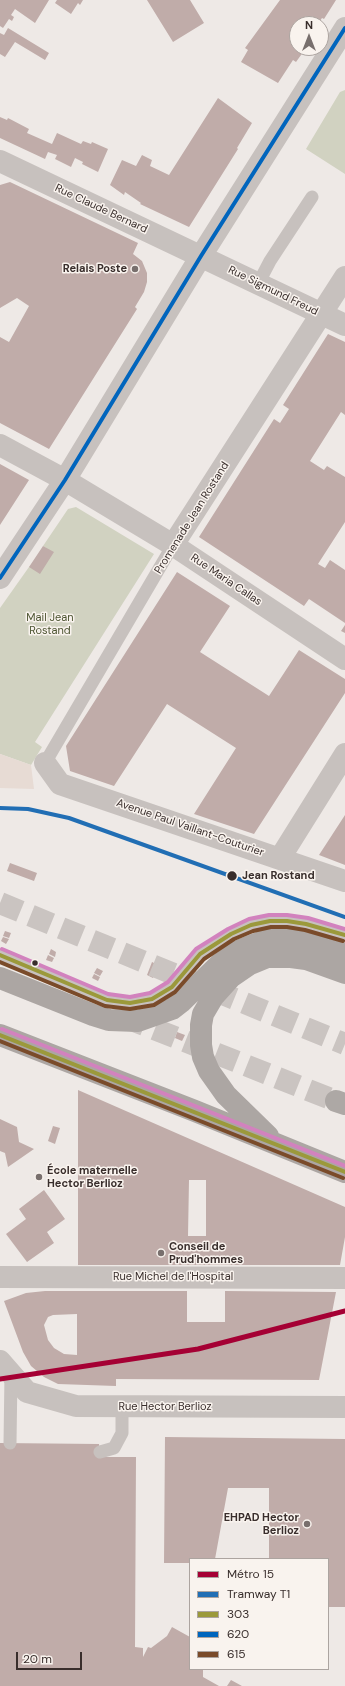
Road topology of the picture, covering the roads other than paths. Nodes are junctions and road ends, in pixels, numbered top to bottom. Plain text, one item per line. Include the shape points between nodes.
1 (345, 28) edge
2 (0, 161) edge
3 (312, 197) dead end
4 (201, 256) junction
5 (345, 277) edge
6 (258, 284) junction
7 (321, 314) junction
8 (345, 325) edge
9 (0, 446) edge
10 (65, 480) junction
11 (173, 545) junction
12 (0, 578) edge
13 (345, 659) edge
14 (345, 754) edge
15 (45, 763) joint
16 (280, 858) junction
17 (345, 881) edge
18 (345, 935) edge
19 (345, 954) edge
20 (0, 955) edge
21 (345, 973) edge
22 (0, 978) edge
23 (0, 1035) edge
24 (275, 1143) junction
25 (345, 1172) edge
26 (0, 1277) edge
27 (345, 1278) edge
28 (6, 1368) edge
29 (122, 1406) junction
30 (345, 1407) edge
31 (10, 1443) dead end
32 (100, 1452) dead end

1 - 4 street
2 - 4 street, Rue Claude Bernard
3 - 6 lane
4 - 6 street, Rue Sigmund Freud
4 - 10 street
5 - 7 street, Promenade Jean Rostand
6 - 7 street, Rue Sigmund Freud
7 - 8 street, Rue Sigmund Freud
7 - 11 street, Promenade Jean Rostand
9 - 10 street, Rue Maria Callas
10 - 11 street, Rue Maria Callas
10 - 12 street
11 - 13 street, Rue Maria Callas
11 - 15 lane, Promenade Jean Rostand
14 - 16 street
15 - 16 street, Avenue Paul Vaillant-Couturier via 60,784
16 - 17 street, Avenue Paul Vaillant-Couturier
18 - 20 lane via 287,921 251,925 200,954 172,987 152,999 130,1003 107,1000
19 - 22 main road via 299,939 266,940 238,951 220,964 172,1009 138,1021 109,1020
21 - 24 main road via 306,960 267,957 250,964 231,977 213,997 203,1014 203,1057 209,1071 226,1095
23 - 24 main road
24 - 25 main road
26 - 27 street, Rue Michel de l'Hospital
28 - 29 street, Rue Hector Berlioz via 27,1392 76,1406
28 - 31 lane
29 - 30 street, Rue Hector Berlioz
29 - 32 lane via 122,1433 114,1448

